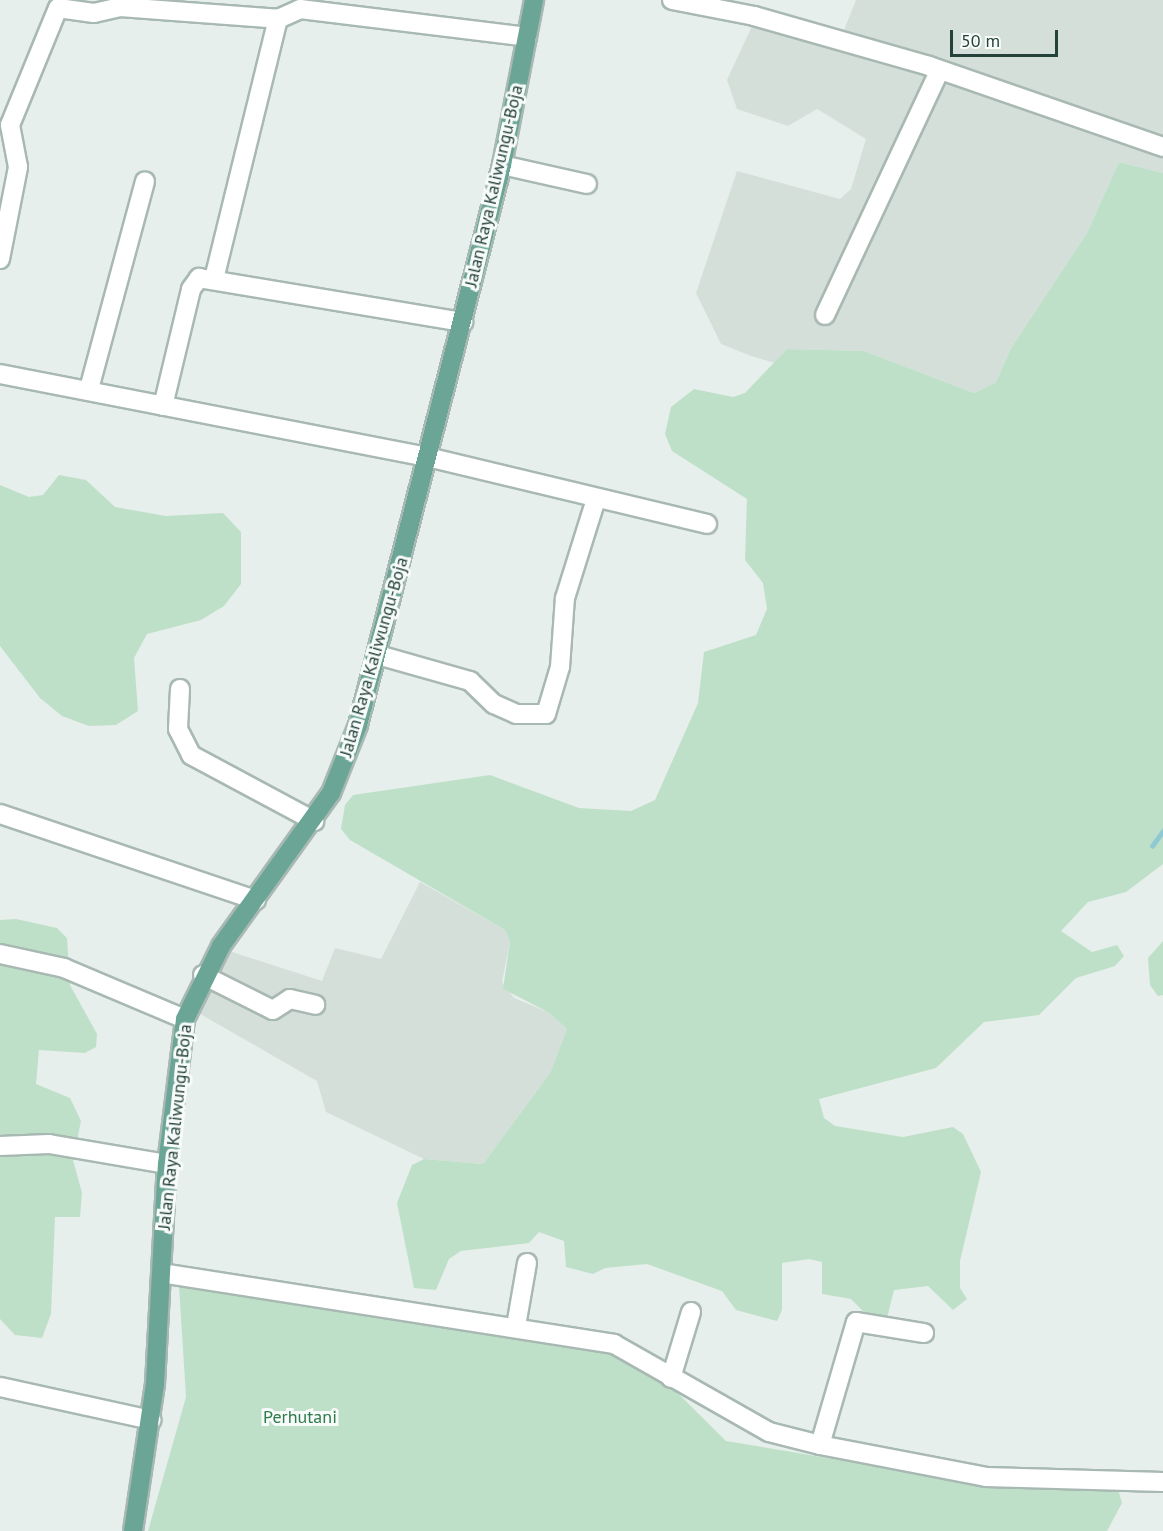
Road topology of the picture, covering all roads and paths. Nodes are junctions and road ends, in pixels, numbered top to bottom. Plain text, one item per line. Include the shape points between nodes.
1 (534, 0) edge
2 (672, 0) edge
3 (300, 4) edge
4 (278, 19) junction
5 (527, 37) junction
6 (939, 72) junction
7 (1163, 147) edge
8 (501, 165) junction
9 (146, 181) dead end
10 (587, 184) dead end
11 (0, 258) edge
12 (214, 279) junction
13 (825, 315) dead end
14 (463, 322) junction
15 (0, 374) edge
16 (89, 389) junction
17 (163, 406) junction
18 (428, 457) junction
19 (596, 500) junction
20 (707, 524) dead end
21 (378, 655) junction
22 (180, 689) dead end
23 (0, 814) edge
24 (314, 820) junction
25 (256, 900) junction
26 (0, 954) edge
27 (202, 975) junction
28 (315, 1005) dead end
29 (185, 1019) junction
30 (0, 1146) edge
31 (167, 1164) junction
32 (527, 1263) dead end
33 (161, 1273) junction
34 (691, 1312) dead end
35 (516, 1326) junction
36 (924, 1333) dead end
37 (671, 1378) junction
38 (0, 1387) edge
39 (151, 1420) junction
40 (820, 1446) junction
41 (1163, 1482) edge
42 (133, 1531) edge

1 - 5 main road, Jalan Raya Kaliwungu-Boja
2 - 6 street via 754,16
3 - 4 street
3 - 5 street
4 - 11 street via 120,7 87,13 58,8 12,118 10,133 18,166
4 - 12 street
5 - 8 main road, Jalan Raya Kaliwungu-Boja
6 - 7 street
6 - 13 street
8 - 10 street
8 - 14 main road, Jalan Raya Kaliwungu-Boja
9 - 16 street
12 - 14 street
12 - 17 street via 199,278 192,285
14 - 18 main road, Jalan Raya Kaliwungu-Boja
15 - 16 street
16 - 17 street
17 - 18 street
18 - 19 street
18 - 21 main road, Jalan Raya Kaliwungu-Boja
19 - 20 street
19 - 21 street via 565,598 560,667 546,714 516,714 494,704 470,681
21 - 24 main road, Jalan Raya Kaliwungu-Boja via 343,768
22 - 24 street via 178,729 191,755
23 - 25 street
24 - 25 main road, Jalan Raya Kaliwungu-Boja
25 - 27 main road, Jalan Raya Kaliwungu-Boja
26 - 29 street via 64,968
27 - 28 street via 273,1010 290,999
27 - 29 main road, Jalan Raya Kaliwungu-Boja
29 - 31 main road, Jalan Raya Kaliwungu-Boja
30 - 31 street via 50,1144
31 - 33 main road, Jalan Raya Kaliwungu-Boja
32 - 35 street
33 - 35 street
33 - 39 main road, Jalan Raya Kaliwungu-Boja
34 - 37 street
35 - 37 street via 614,1344
36 - 40 street via 860,1321 854,1325
37 - 40 street via 769,1432
38 - 39 street
39 - 42 main road, Jalan Raya Kaliwungu-Boja
40 - 41 street via 986,1477

